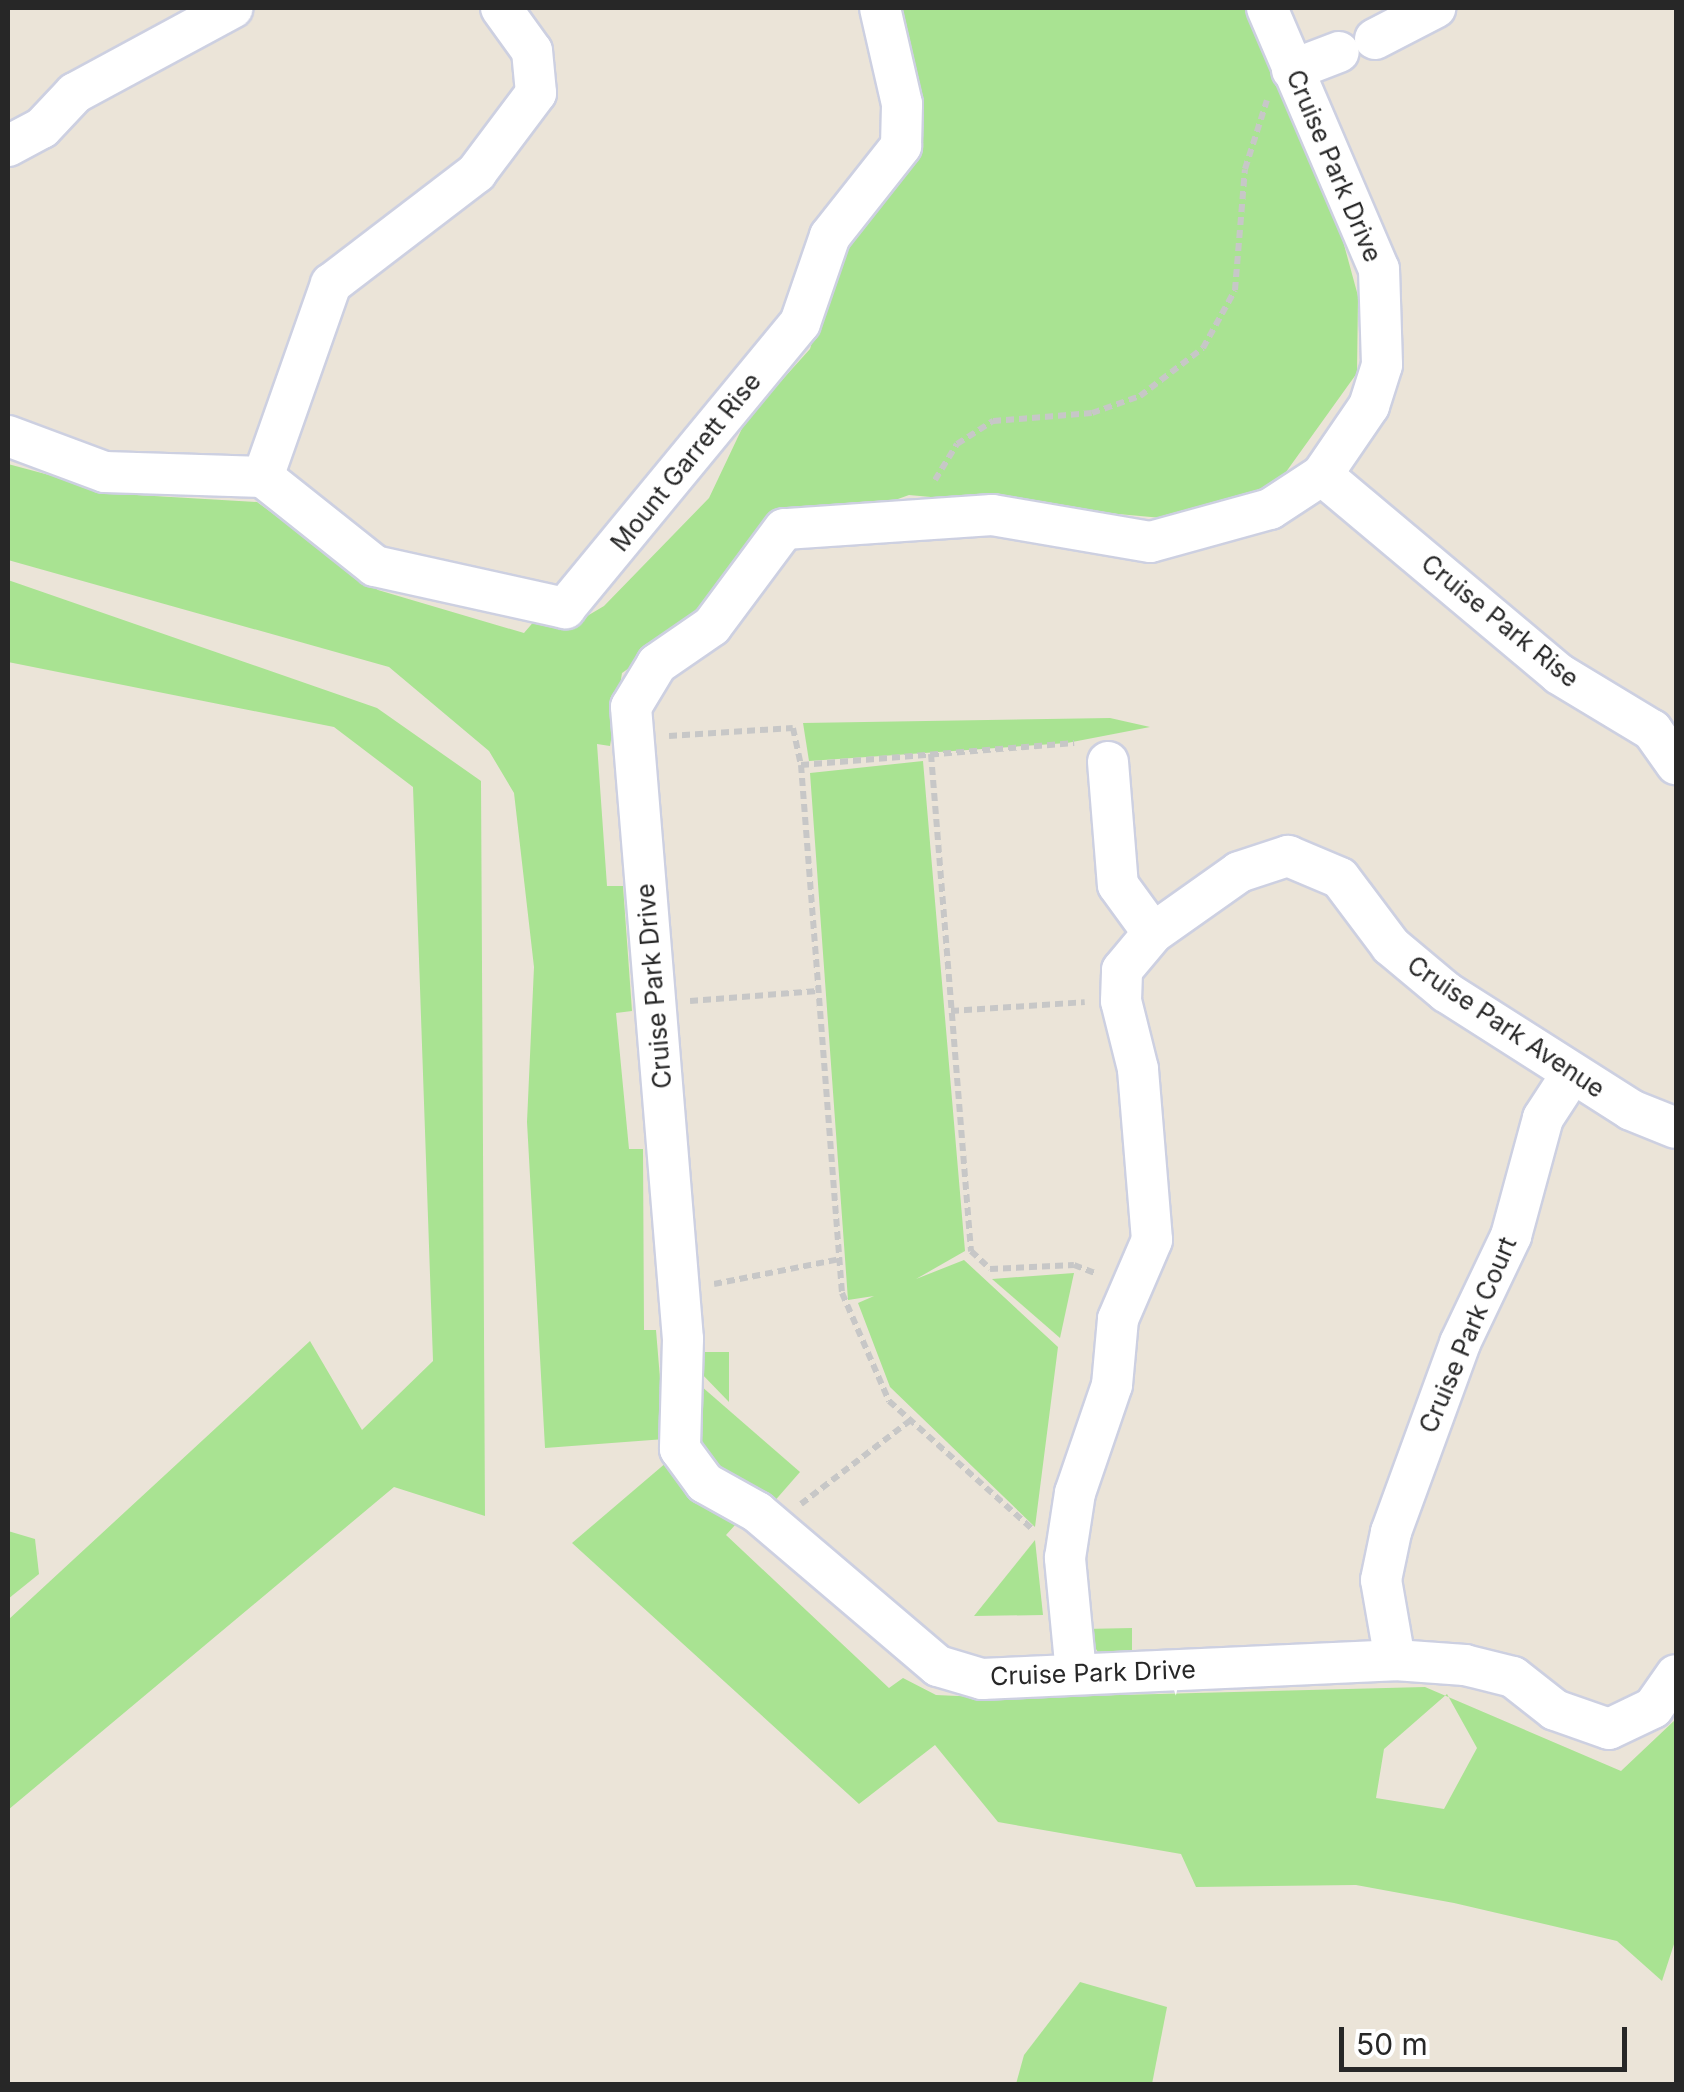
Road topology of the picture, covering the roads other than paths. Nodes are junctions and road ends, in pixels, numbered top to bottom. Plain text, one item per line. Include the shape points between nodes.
1 (232, 8) edge
2 (501, 8) edge
3 (880, 8) edge
4 (1266, 8) edge
5 (1434, 8) edge
6 (1292, 70) junction
7 (8, 146) edge
8 (8, 436) edge
9 (268, 459) junction
10 (1322, 476) junction
11 (1108, 762) road end
12 (1676, 764) edge
13 (1154, 933) junction
14 (1571, 1074) junction
15 (1676, 1128) edge
16 (1394, 1660) junction
17 (1076, 1673) junction
18 (1676, 1676) edge

1 - 7 street via 75,93 42,128
2 - 9 street via 532,51 536,93 476,173 369,246 331,284
3 - 9 street, Mount Garrett Rise via 902,104 901,146 830,236 800,323 565,608 375,566
4 - 6 street, Cruise Park Drive
5 - 6 street
6 - 10 street, Cruise Park Drive via 1379,269 1385,324 1369,406
8 - 9 street via 105,472
10 - 12 street, Cruise Park Rise via 1559,674 1652,730
10 - 17 street, Cruise Park Drive via 1270,509 1150,542 992,515 921,514 784,529 712,626 657,664 631,708 679,1287 680,1448 706,1483 778,1530 938,1666 982,1679
11 - 13 street via 1118,885 1130,914
13 - 14 street, Cruise Park Avenue via 1238,872 1288,856 1340,878 1390,946
13 - 17 street, Cruise Park Avenue via 1122,970 1152,1240 1118,1319 1112,1385 1068,1535
14 - 15 street, Cruise Park Avenue
14 - 16 street, Cruise Park Court via 1543,1118 1511,1236 1460,1343 1391,1532 1381,1580
16 - 17 street, Cruise Park Drive
16 - 18 street, Cruise Park Drive via 1513,1677 1555,1710 1608,1729 1653,1708

